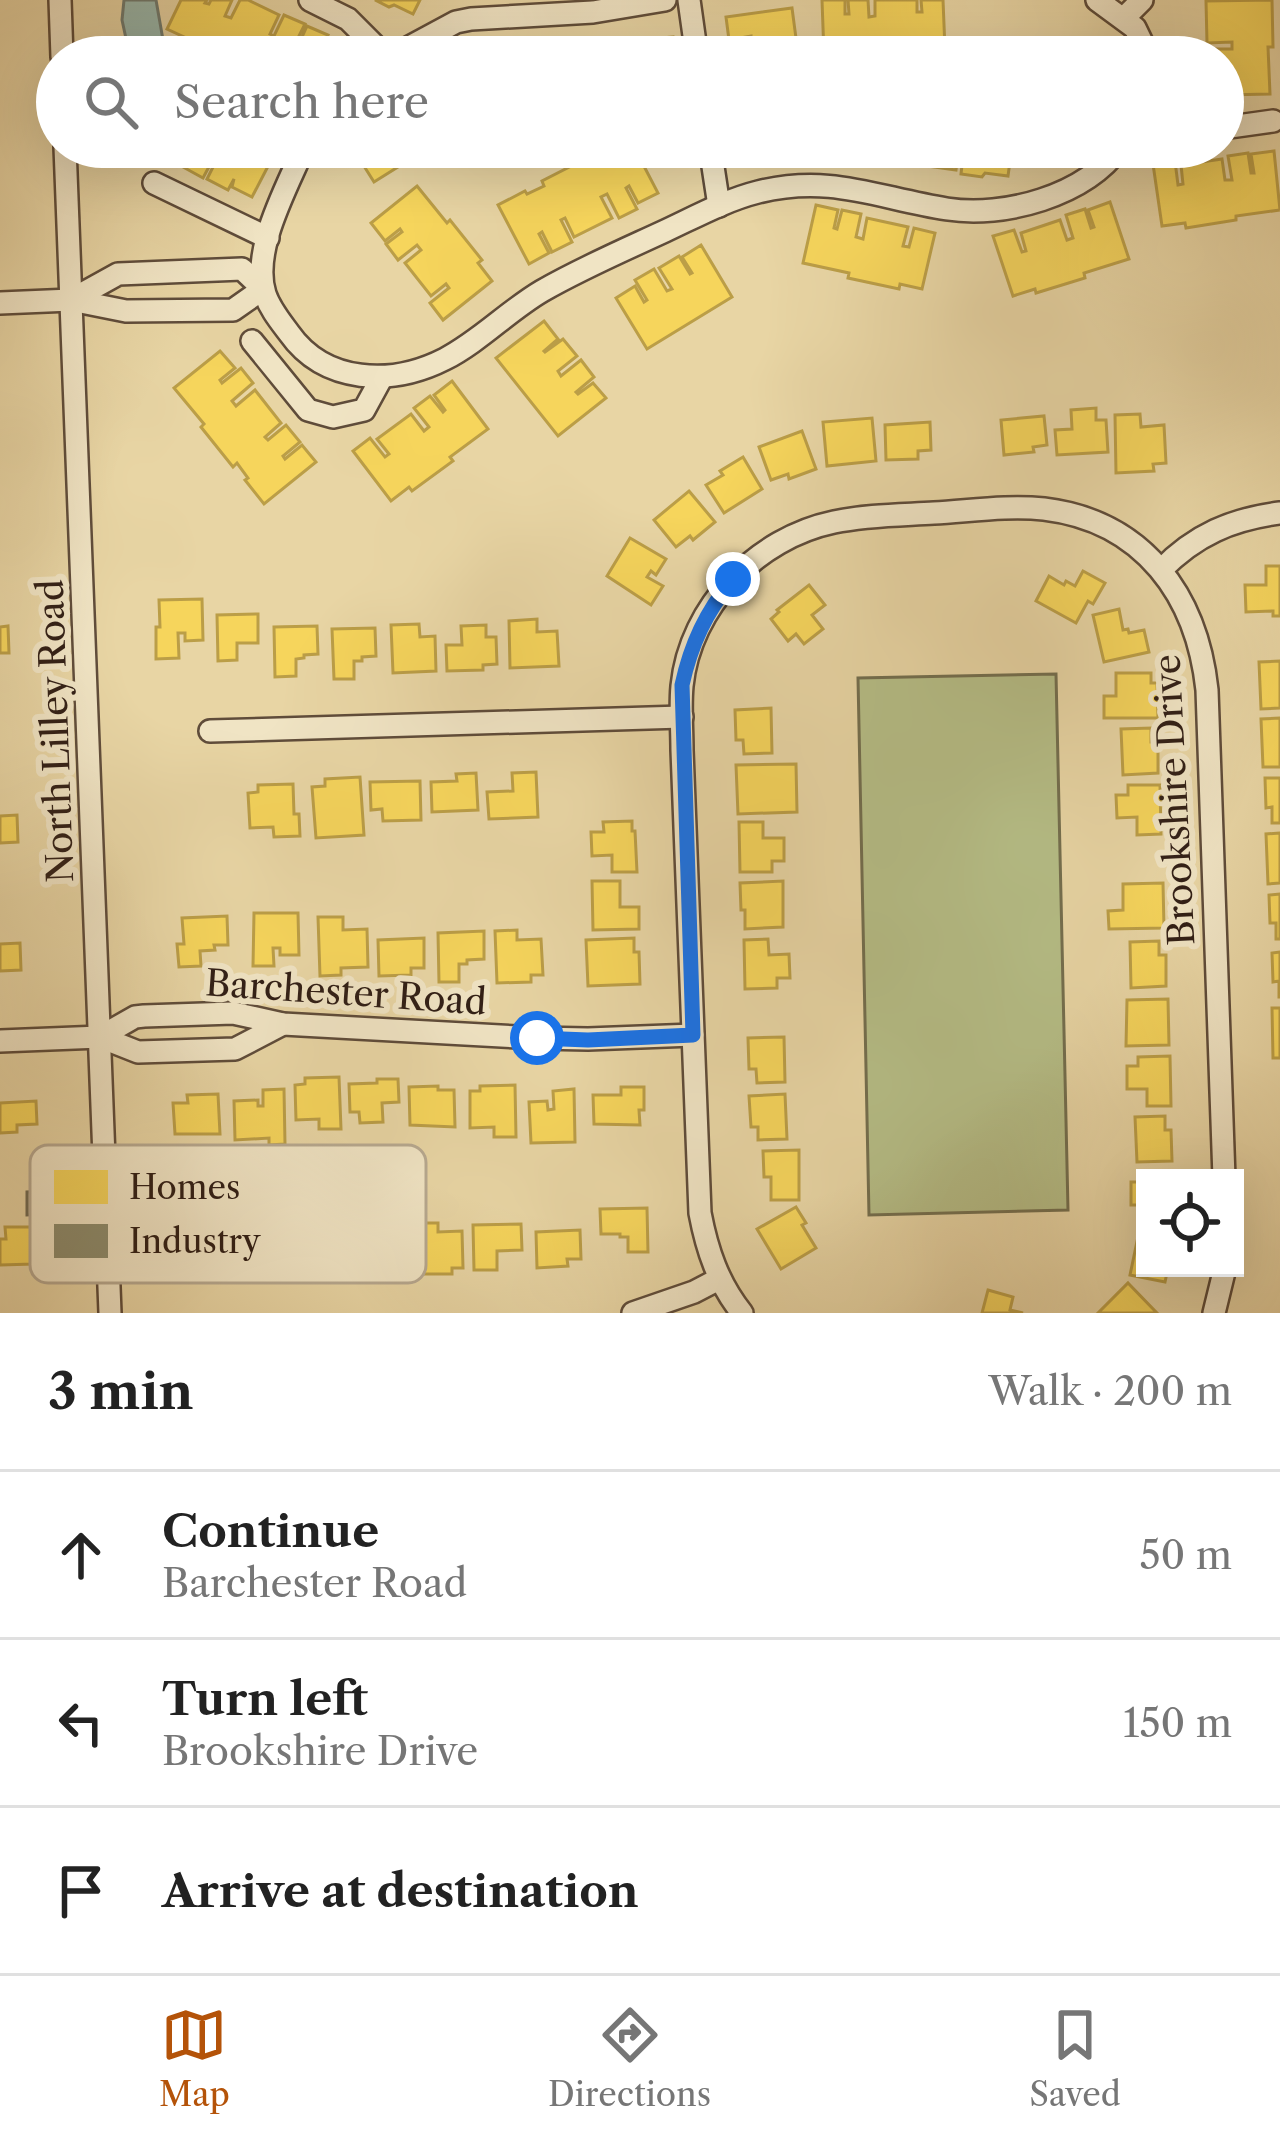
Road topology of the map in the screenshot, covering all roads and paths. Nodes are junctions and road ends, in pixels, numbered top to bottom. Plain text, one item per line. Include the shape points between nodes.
1 (60, 0) edge
2 (310, 0) edge
3 (665, 0) edge
4 (689, 0) edge
5 (1096, 0) edge
6 (1142, 0) edge
7 (573, 6) edge
8 (1124, 18) junction
9 (61, 36) edge
10 (366, 36) edge
11 (429, 36) edge
12 (695, 36) edge
13 (1139, 36) edge
14 (1273, 121) dead end
15 (1244, 125) edge
16 (66, 168) edge
17 (296, 168) edge
18 (713, 168) edge
19 (1098, 168) edge
20 (154, 183) dead end
21 (719, 206) junction
22 (268, 238) junction
23 (263, 289) junction
24 (71, 300) junction
25 (0, 304) edge
26 (252, 341) dead end
27 (382, 377) junction
28 (1280, 513) edge
29 (1161, 570) junction
30 (682, 717) junction
31 (210, 731) dead end
32 (283, 1024) junction
33 (693, 1035) junction
34 (100, 1036) junction
35 (0, 1041) edge
36 (104, 1145) edge
37 (1224, 1169) edge
38 (1223, 1277) edge
39 (719, 1279) junction
40 (109, 1283) edge
41 (110, 1313) edge
42 (633, 1313) edge
43 (742, 1313) edge
44 (1214, 1313) edge

1 - 9 street
2 - 10 street
3 - 7 street
4 - 12 street
5 - 8 street
6 - 8 street
7 - 11 street via 471,19
8 - 13 street
14 - 15 street
16 - 24 street, North Lilley Road
17 - 22 street
18 - 21 street
19 - 21 street via 1046,198 976,211 814,184
20 - 22 street
21 - 27 street via 557,282 441,361
22 - 23 street
23 - 24 street via 233,310 126,311
23 - 24 street via 242,269 118,274
23 - 27 street via 311,357 333,370
24 - 25 street
24 - 34 street, North Lilley Road
26 - 27 street via 308,410 333,417 364,410
28 - 29 street via 1218,527
29 - 30 street, Brookshire Drive via 1111,530 1046,509 815,526 759,556 714,602 688,658
29 - 37 street, Brookshire Drive via 1204,656
30 - 31 street
30 - 33 street, Brookshire Drive
32 - 33 street, Barchester Road via 554,1039
32 - 34 street, Barchester Road via 233,1013 144,1016
32 - 34 street via 235,1048 138,1052
33 - 39 street, Brookshire Drive via 700,1213
34 - 35 street, Barchester Road
34 - 36 street, North Lilley Road
38 - 44 street
39 - 42 street
39 - 43 street, Brookshire Drive
40 - 41 street, North Lilley Road

